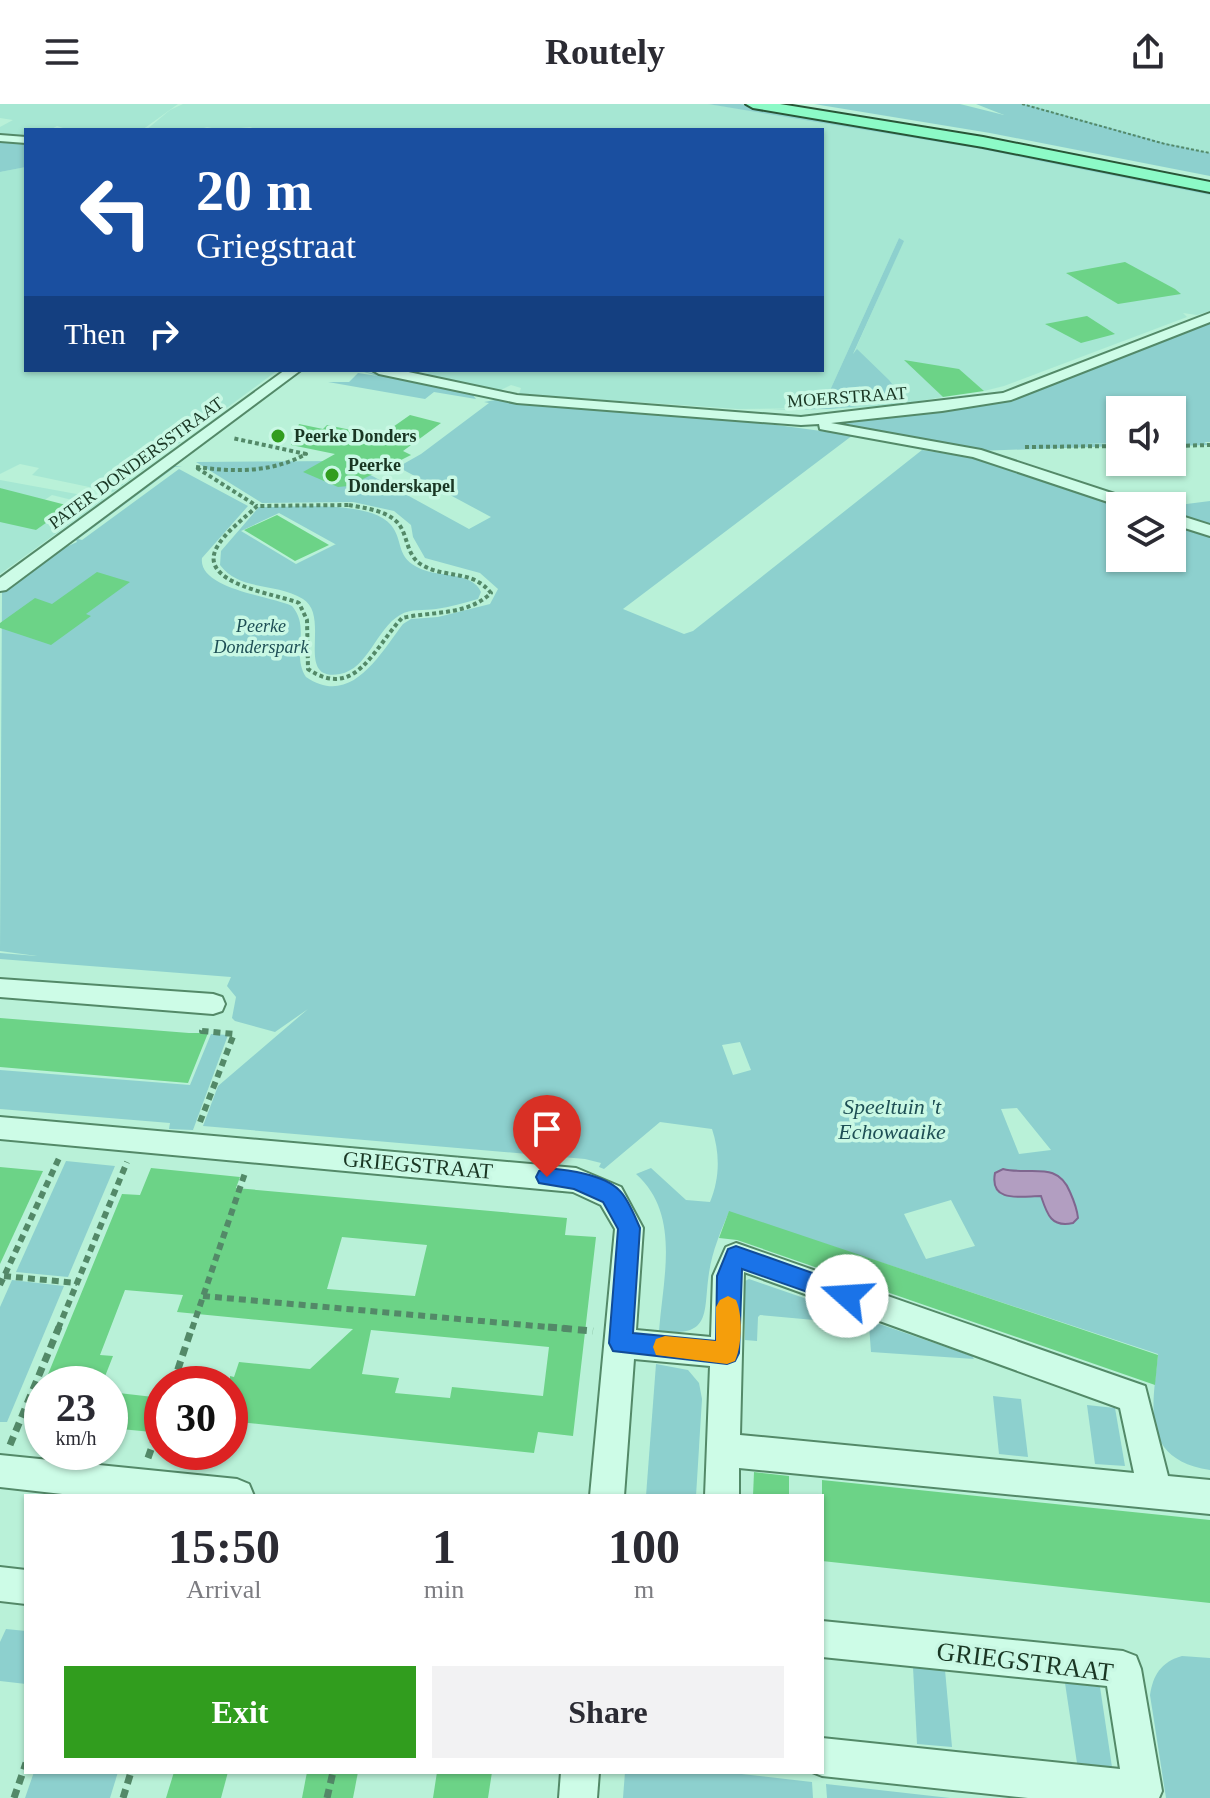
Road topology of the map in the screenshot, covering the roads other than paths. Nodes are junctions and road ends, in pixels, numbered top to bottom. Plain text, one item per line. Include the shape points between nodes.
1 (753, 104) edge
2 (799, 104) edge
3 (0, 138) edge
4 (24, 140) edge
5 (1210, 178) edge
6 (1210, 187) edge
7 (1210, 317) edge
8 (291, 372) edge
9 (389, 372) edge
10 (801, 421) junction
11 (1106, 496) edge
12 (1186, 523) edge
13 (1210, 531) edge
14 (0, 586) edge
15 (0, 988) edge
16 (213, 1004) road end
17 (0, 1128) edge
18 (621, 1338) junction
19 (727, 1353) junction
20 (724, 1450) junction
21 (3, 1462) edge
22 (1155, 1491) junction
23 (184, 1493) edge
24 (607, 1494) edge
25 (722, 1494) edge
26 (1210, 1497) edge
27 (0, 1584) edge
28 (24, 1587) edge
29 (824, 1639) edge
30 (824, 1757) edge
31 (580, 1774) edge
32 (578, 1798) edge

1 - 6 main road
2 - 5 main road
3 - 4 street
7 - 10 street, MOERSTRAAT via 1006,397
8 - 14 street, PATER DONDERSSTRAAT
9 - 10 street, MOERSTRAAT via 517,399
10 - 11 street via 976,453
12 - 13 street
15 - 16 street
17 - 18 street, GRIEGSTRAAT via 576,1180 611,1196 629,1228
18 - 19 street
18 - 24 street, GRIEGSTRAAT
19 - 20 street
19 - 22 street via 728,1276 736,1256 1134,1397
20 - 22 street
20 - 25 street
21 - 23 street
22 - 26 street
27 - 28 street
29 - 30 street, GRIEGSTRAAT via 1123,1669 1143,1791
31 - 32 street

